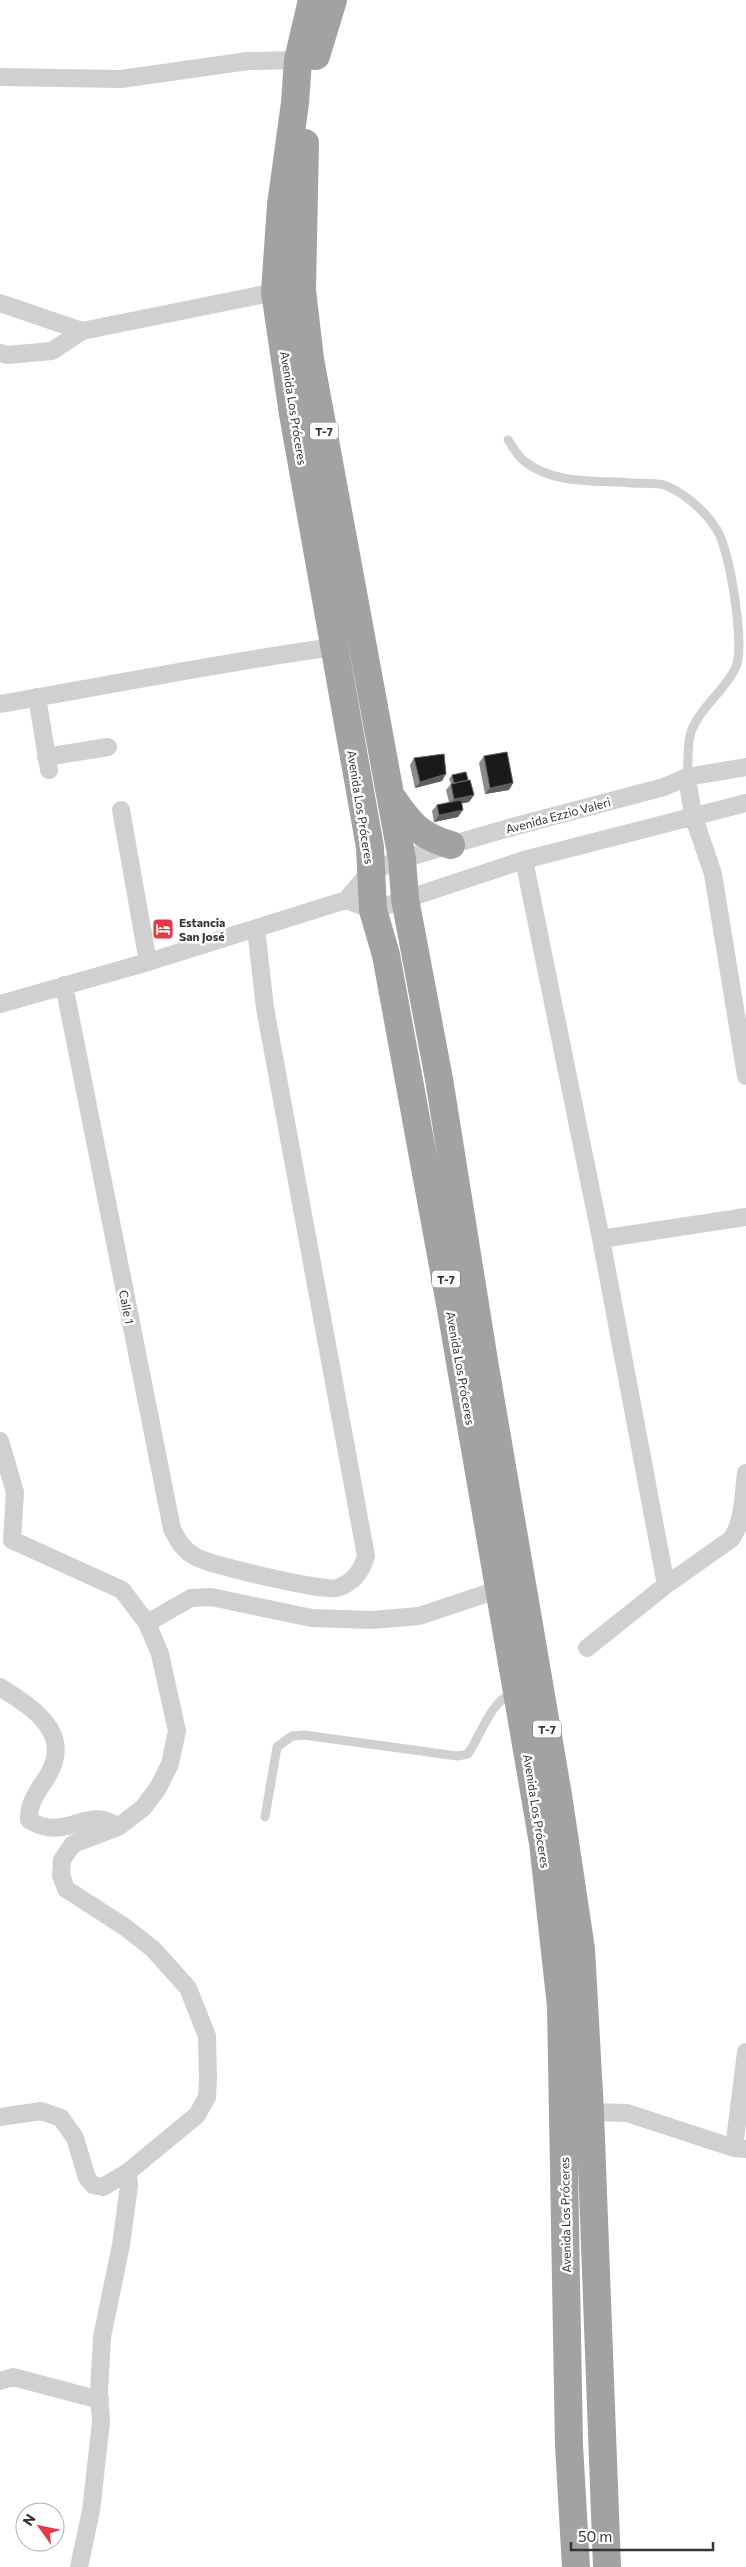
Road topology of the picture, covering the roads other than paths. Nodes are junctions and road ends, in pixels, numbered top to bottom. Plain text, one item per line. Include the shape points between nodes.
1 (312, 0) edge
2 (333, 0) edge
3 (298, 60) junction
4 (0, 77) edge
5 (275, 292) junction
6 (0, 303) edge
7 (82, 330) junction
8 (0, 352) edge
9 (508, 440) dead end
10 (334, 647) junction
11 (37, 697) junction
12 (0, 704) edge
13 (108, 747) dead end
14 (746, 767) edge
15 (688, 777) junction
16 (389, 793) junction
17 (746, 803) edge
18 (121, 810) dead end
19 (693, 815) junction
20 (451, 845) junction
21 (402, 859) junction
22 (524, 860) junction
23 (371, 870) junction
24 (346, 900) junction
25 (406, 900) junction
26 (373, 910) junction
27 (256, 928) junction
28 (148, 962) junction
29 (64, 985) junction
30 (0, 1004) edge
31 (746, 1076) edge
32 (746, 1217) edge
33 (601, 1238) junction
34 (0, 1442) edge
35 (746, 1473) edge
36 (6, 1544) edge
37 (666, 1585) junction
38 (500, 1589) junction
39 (147, 1623) junction
40 (587, 1648) dead end
41 (0, 1687) edge
42 (518, 1691) junction
43 (265, 1818) dead end
44 (118, 1827) junction
45 (746, 2052) edge
46 (590, 2112) junction
47 (0, 2117) edge
48 (740, 2148) edge
49 (128, 2172) junction
50 (0, 2381) edge
51 (100, 2400) junction
52 (79, 2567) edge
53 (576, 2567) edge
54 (607, 2567) edge

1 - 3 highway, Avenida Los Próceres / T-7
2 - 16 highway, Avenida Los Próceres / T-7 via 314,64 308,104 302,290 310,360
3 - 4 street via 248,61 121,79
3 - 5 highway, Avenida Los Próceres / T-7 via 281,206
5 - 7 street
5 - 10 highway, Avenida Los Próceres / T-7
6 - 7 street
7 - 8 street via 52,351 7,355
9 - 15 lane via 524,460 545,474 666,485 702,511 719,532 739,629 739,652 730,679 693,725 689,739
10 - 11 street via 244,659
10 - 23 highway, Avenida Los Próceres / T-7 via 370,847
11 - 12 street
11 - 13 street via 48,764
14 - 15 street, Avenida Ezzio Valeri
15 - 19 street
15 - 20 street, Avenida Ezzio Valeri via 664,787
16 - 20 highway via 422,834
16 - 21 highway, Avenida Los Próceres / T-7
17 - 19 street
18 - 28 street
19 - 22 street
19 - 31 street via 713,874
20 - 21 street, Avenida Ezzio Valeri
21 - 23 street, Avenida Ezzio Valeri
21 - 25 highway, Avenida Los Próceres / T-7
22 - 25 street
22 - 33 street
23 - 24 street
23 - 26 highway, Avenida Los Próceres / T-7
24 - 26 street
24 - 27 street
25 - 26 street
25 - 46 highway, Avenida Los Próceres / T-7 via 439,1079 560,1805 581,1949
26 - 38 highway, Avenida Los Próceres / T-7 via 388,964
27 - 28 street
27 - 29 street, Calle 1 via 265,1008 366,1556 362,1569 350,1582 336,1589 258,1575 196,1557 180,1545 172,1528
28 - 29 street
29 - 30 street
32 - 33 street
33 - 37 street
34 - 36 street via 15,1492
35 - 37 street via 736,1534
36 - 39 street via 122,1590
37 - 40 street
38 - 39 street via 419,1616 372,1620 312,1618 211,1597 191,1598
38 - 42 highway, Avenida Los Próceres / T-7
39 - 44 street via 160,1654 177,1731 170,1764 158,1788 142,1808
41 - 44 street via 32,1708 52,1731 56,1747 49,1775 28,1809 29,1820 47,1829 65,1828 100,1818
42 - 43 lane via 500,1702 468,1754 458,1756 292,1736 277,1747
42 - 53 highway, Avenida Los Próceres / T-7 via 544,1843 561,2006 569,2445
44 - 49 street via 74,1844 62,1860 61,1875 66,1889 153,1949 188,1988 207,2036 207,2096 198,2115
45 - 48 street
46 - 48 street via 627,2113
46 - 54 highway, Avenida Los Próceres / T-7
47 - 49 street via 41,2111 61,2118 75,2138 87,2178 93,2185 103,2186
49 - 51 street via 121,2245 102,2338
50 - 51 street via 13,2377
51 - 52 street via 101,2422 91,2511

